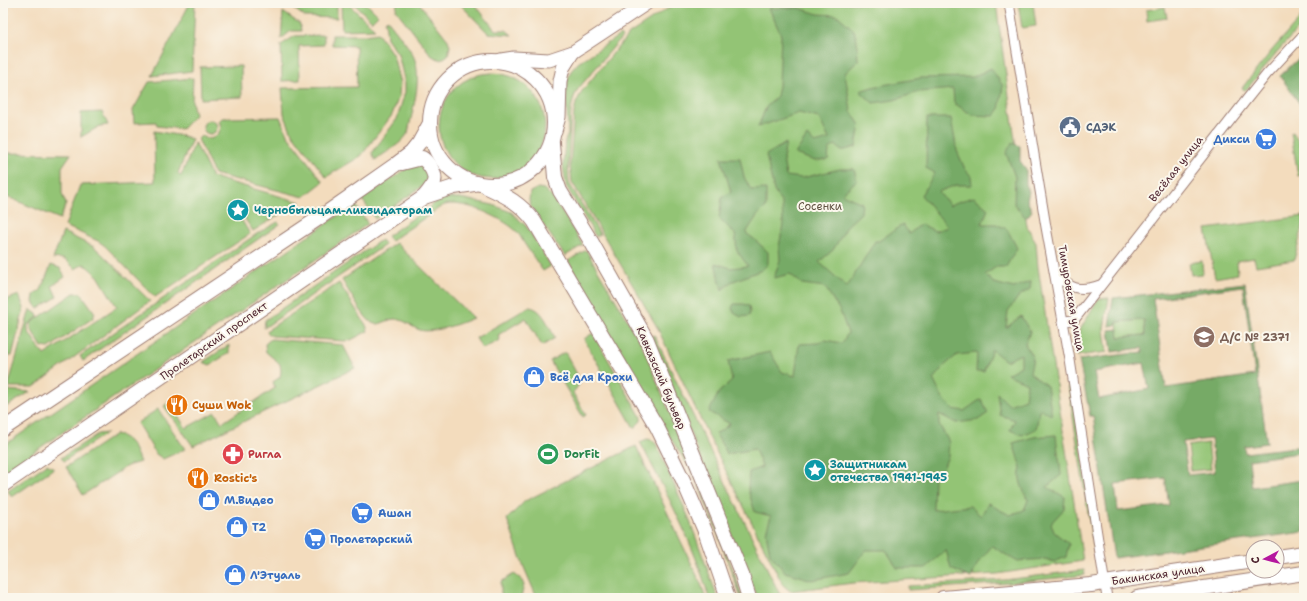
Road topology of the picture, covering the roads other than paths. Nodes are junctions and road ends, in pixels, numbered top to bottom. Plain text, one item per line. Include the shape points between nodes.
1 (647, 3) edge
2 (1010, 3) edge
3 (1304, 34) edge
4 (573, 52) junction
5 (501, 60) junction
6 (430, 123) junction
7 (553, 137) junction
8 (396, 165) junction
9 (481, 185) junction
10 (424, 197) junction
11 (1055, 274) junction
12 (1100, 285) junction
13 (1064, 321) junction
14 (3, 429) edge
15 (3, 485) edge
16 (1304, 553) edge
17 (1285, 556) edge
18 (1245, 562) edge
19 (1304, 573) edge
20 (1105, 583) junction
21 (728, 598) edge
22 (749, 598) edge
23 (943, 598) edge
24 (1107, 598) edge
25 (1137, 598) edge

1 - 4 main road
2 - 11 street, Тимуровская улица
3 - 12 street, Весёлая улица via 1267,74
4 - 5 main road via 549,60
4 - 7 main road via 563,68 559,117
5 - 6 main road via 475,62 454,72 444,82 432,103
5 - 7 main road via 523,69 540,88 553,116
6 - 8 main road, Пролетарский проспект via 411,153
6 - 9 main road via 436,145 445,163 456,174
7 - 9 main road via 545,157 523,177 502,185
7 - 22 main road, Кавказский бульвар via 556,177 560,191 647,340
8 - 10 main road, Пролетарский проспект via 417,158 426,160 435,174 435,179 434,185
8 - 14 main road, Пролетарский проспект
9 - 10 main road, Пролетарский проспект via 454,186
9 - 21 main road, Кавказский бульвар via 507,196 520,205 534,221 657,427 705,531
10 - 15 main road, Пролетарский проспект
11 - 12 street via 1068,285 1080,289
11 - 13 street, Тимуровская улица
12 - 13 street, Весёлая улица via 1074,320
13 - 20 street, Тимуровская улица
16 - 17 main road
18 - 20 main road, Бакинская улица
19 - 25 main road, Бакинская улица
20 - 23 main road, Бакинская улица
20 - 24 street, Тимуровская улица

